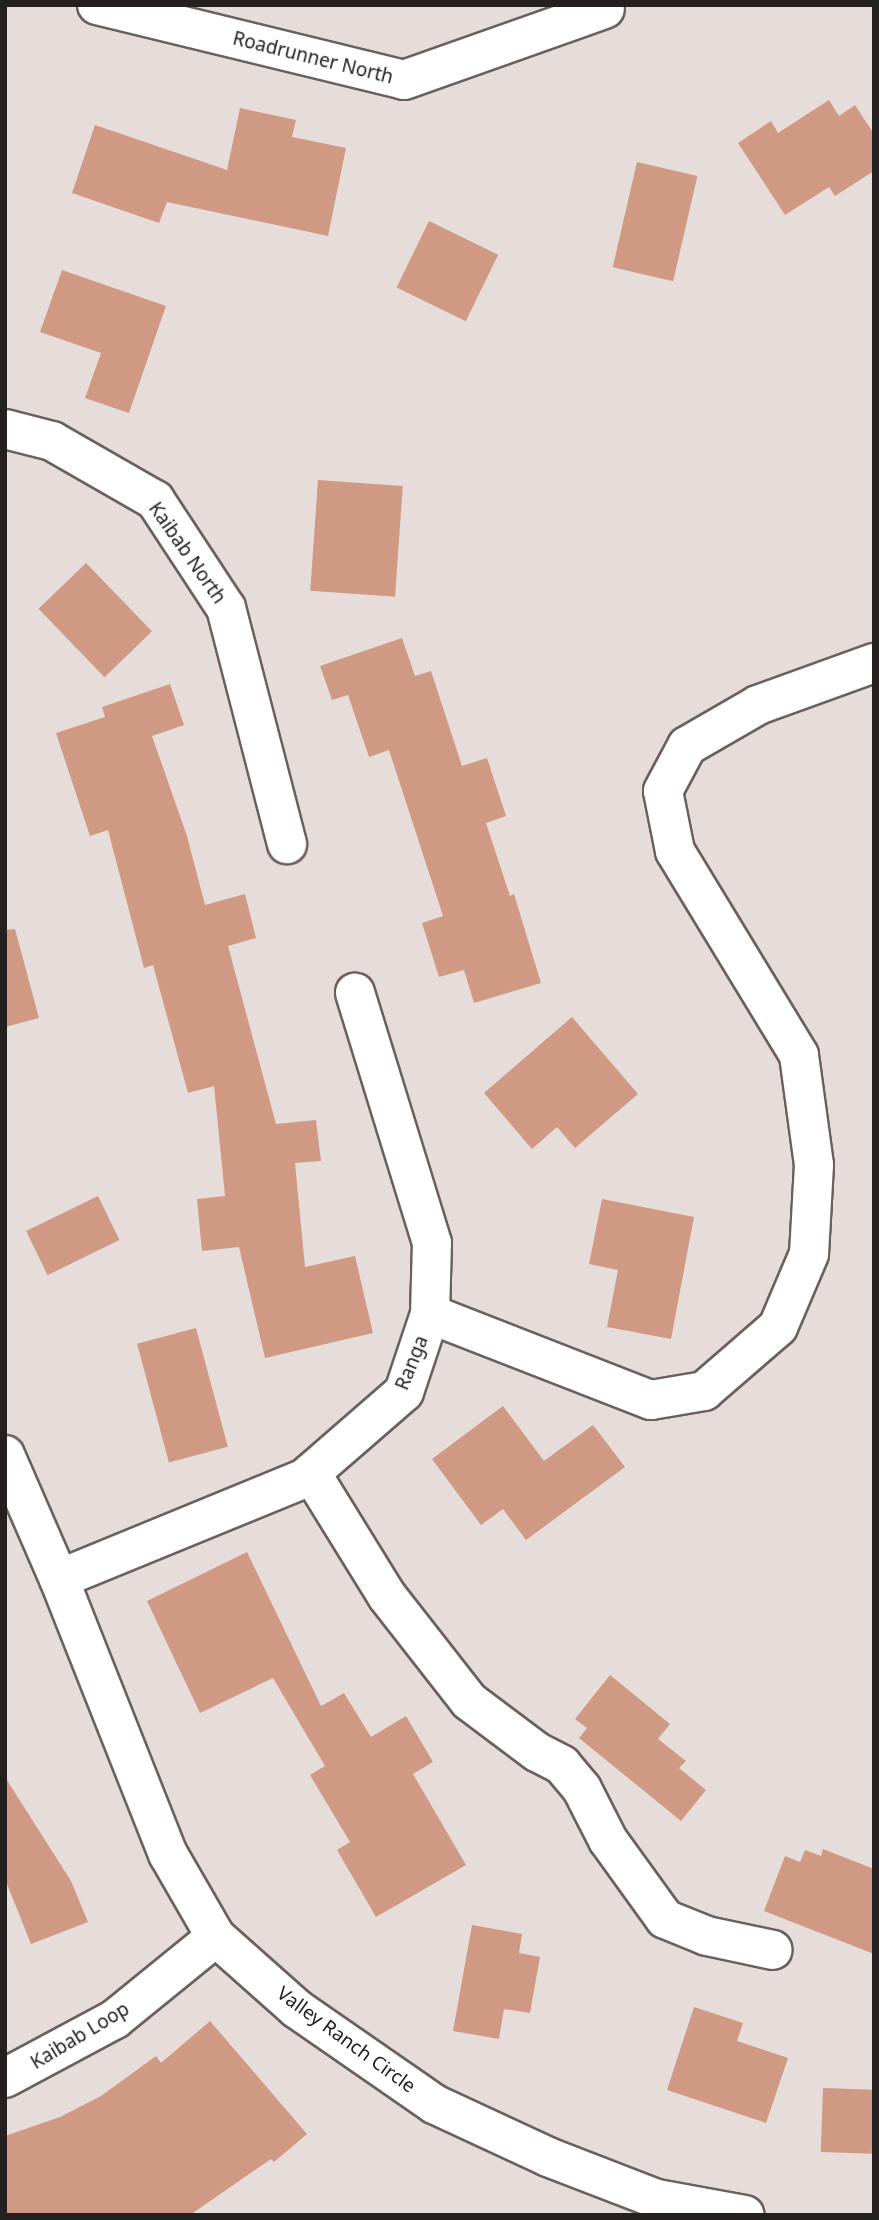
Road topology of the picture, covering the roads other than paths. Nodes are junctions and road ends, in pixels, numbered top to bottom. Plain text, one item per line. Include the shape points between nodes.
1 (96, 5) edge
2 (605, 9) dead end
3 (5, 429) edge
4 (874, 663) edge
5 (287, 844) dead end
6 (355, 993) dead end
7 (430, 1314) junction
8 (5, 1455) edge
9 (311, 1473) junction
10 (59, 1579) junction
11 (216, 1937) junction
12 (773, 1950) dead end
13 (5, 2078) edge
14 (745, 2215) edge

1 - 2 street, Roadrunner North via 404,80
3 - 5 street, Kaibab North via 52,441 155,500 226,608
4 - 7 street via 758,705 687,746 663,791 675,850 799,1055 814,1165 809,1254 778,1327 704,1391 651,1400
6 - 7 street, Ranga via 432,1243
7 - 9 street, Ranga via 404,1392
8 - 10 street, Valley Ranch Circle
9 - 10 street, Ranga
9 - 12 street via 387,1596 469,1701 562,1765 665,1919 707,1936
10 - 11 street, Valley Ranch Circle via 168,1854
11 - 13 street, Kaibab Loop via 115,2019
11 - 14 street, Valley Ranch Circle via 297,2009 434,2104 548,2157 657,2199

